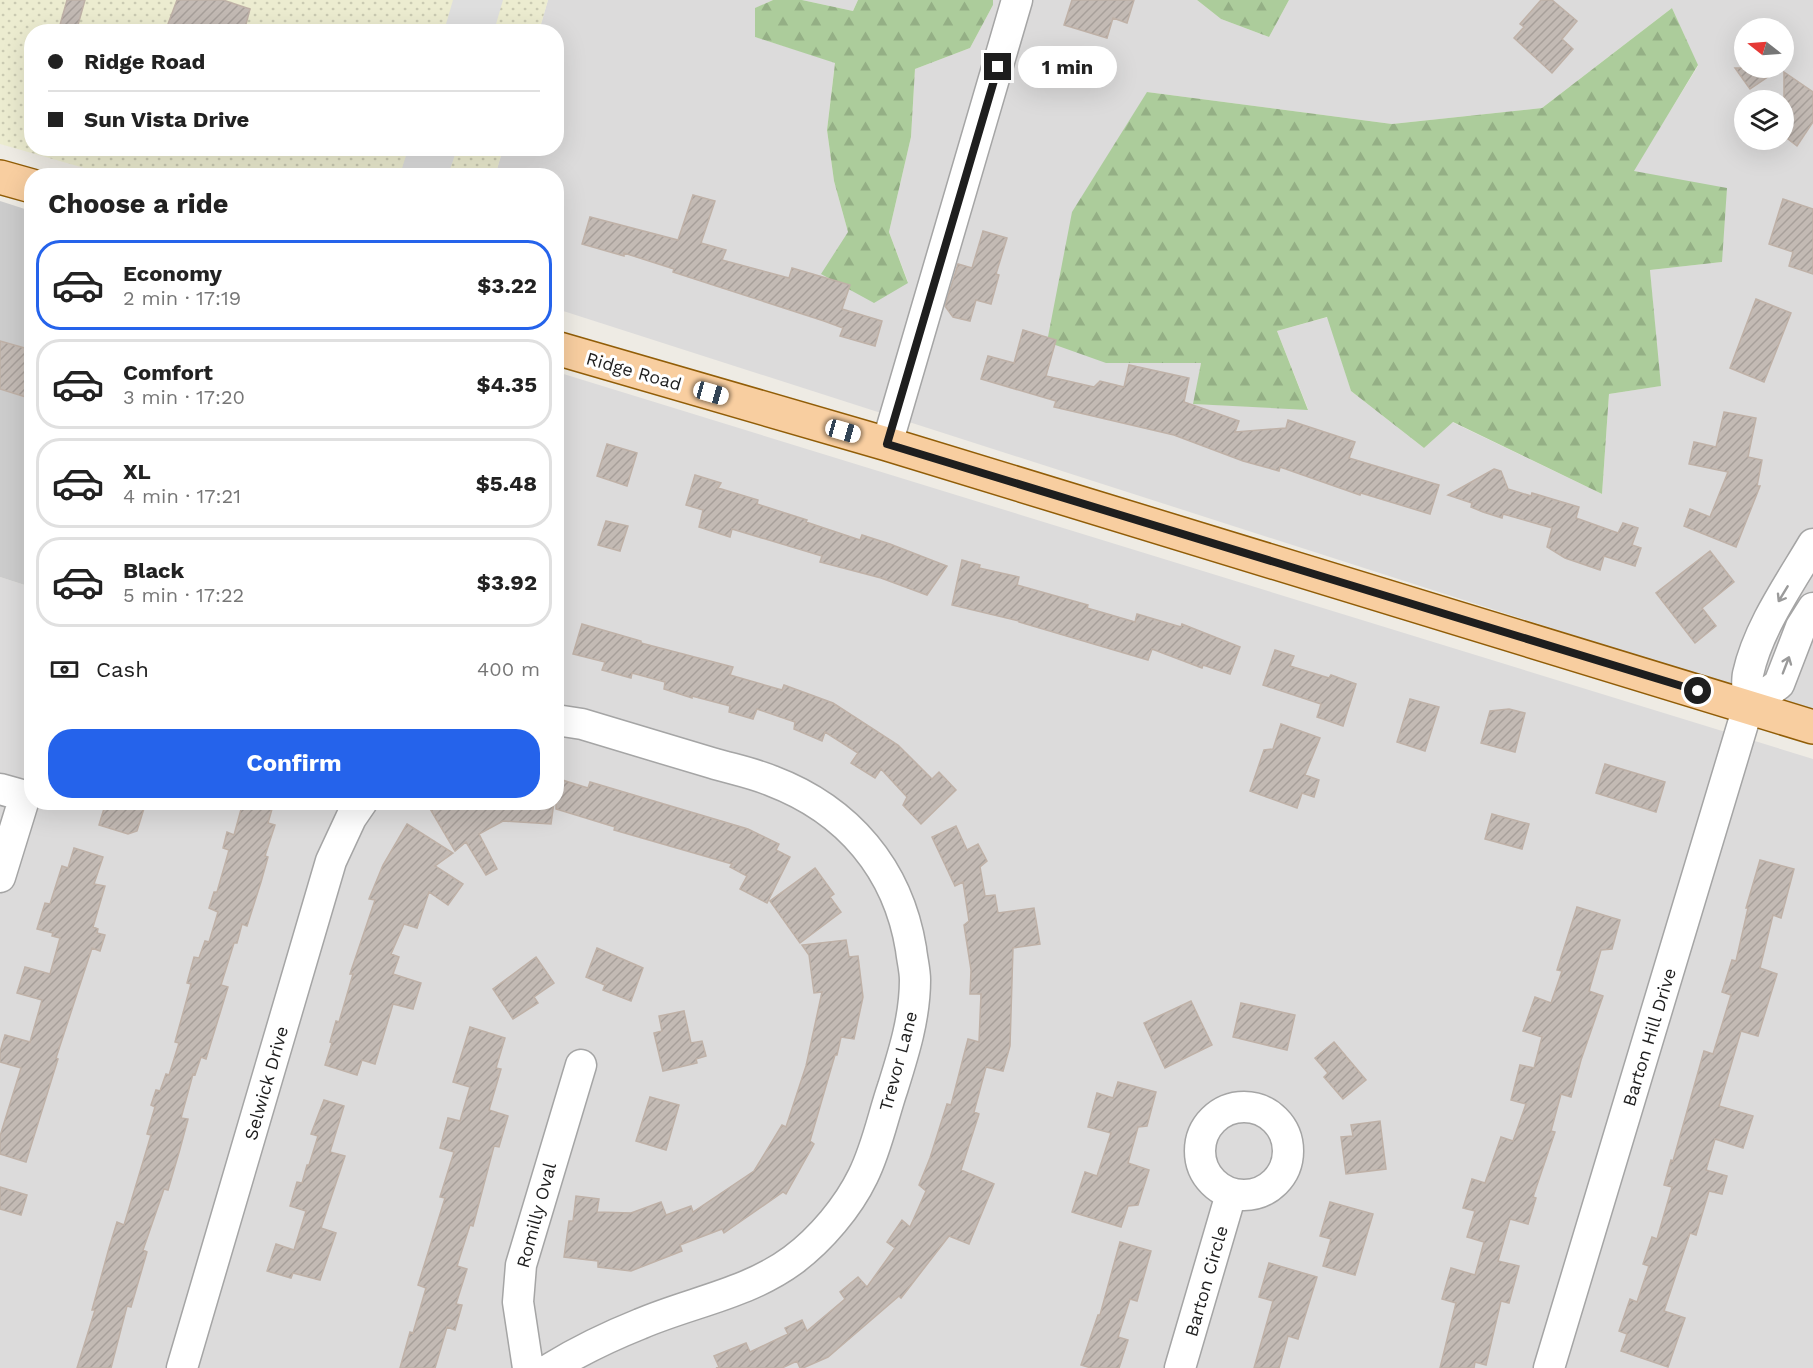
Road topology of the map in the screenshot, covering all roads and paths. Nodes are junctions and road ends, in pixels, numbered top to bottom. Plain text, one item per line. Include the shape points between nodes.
1 (1017, 0) edge
2 (0, 177) edge
3 (24, 184) edge
4 (564, 350) edge
5 (887, 444) junction
6 (1813, 544) edge
7 (1813, 608) edge
8 (1748, 707) junction
9 (564, 721) edge
10 (1813, 727) edge
11 (12, 793) edge
12 (356, 810) edge
13 (0, 877) edge
14 (581, 1065) dead end
15 (1231, 1194) dead end
16 (182, 1368) edge
17 (528, 1368) edge
18 (551, 1368) edge
19 (1180, 1368) edge
20 (1549, 1368) edge

1 - 5 street
2 - 3 main road
4 - 5 main road, Ridge Road
5 - 8 main road, Ridge Road
6 -> 8 street, Barton Hill Drive via 1773,612 1754,656 1747,676
8 -> 7 street via 1779,684 1801,627
8 - 10 main road, Ridge Road
8 - 20 street, Barton Hill Drive
9 - 18 street, Trevor Lane via 772,781 837,817 875,856 891,885 906,923 915,978 904,1052 871,1155 863,1176 820,1234 794,1259 764,1278 732,1293 641,1323
11 - 13 street
12 - 16 street, Selwick Drive via 331,861
14 - 17 street, Romilly Oval via 521,1264 518,1302
15 - 19 street, Barton Circle

